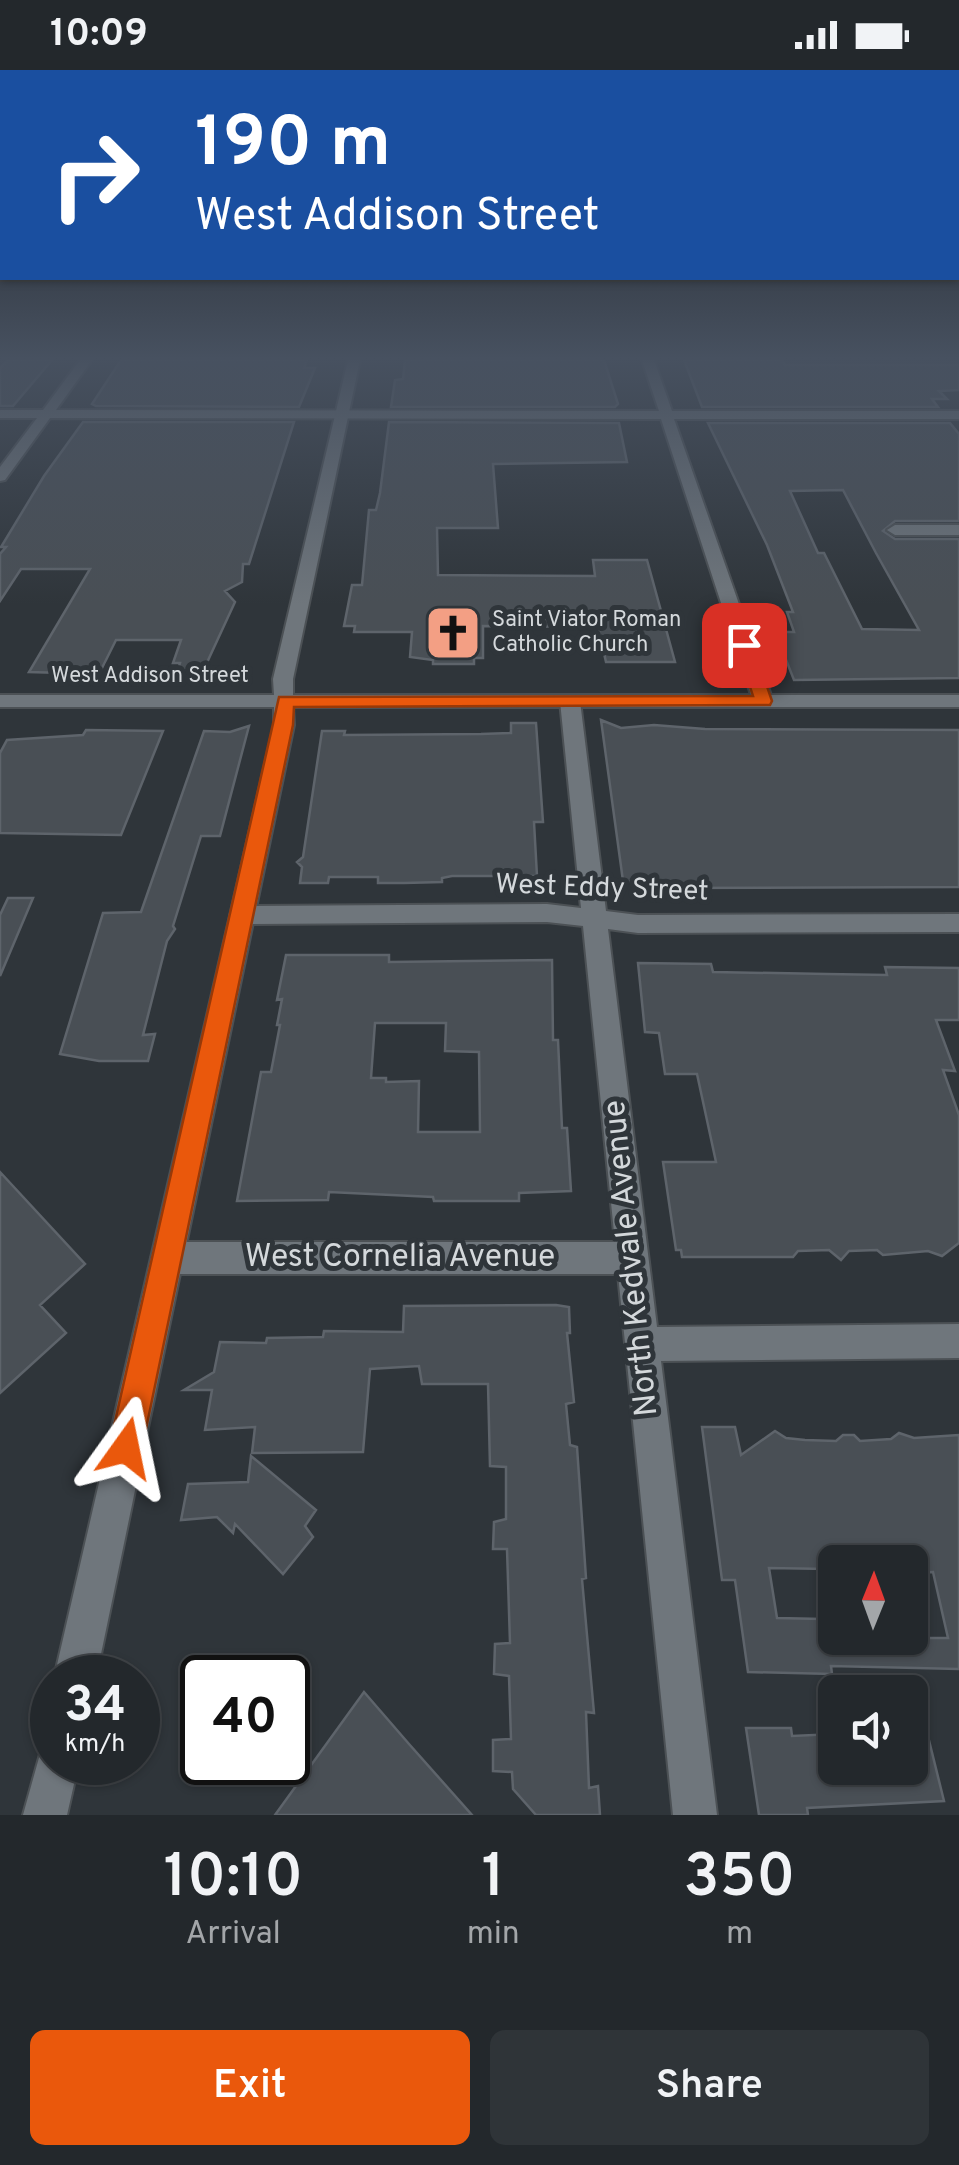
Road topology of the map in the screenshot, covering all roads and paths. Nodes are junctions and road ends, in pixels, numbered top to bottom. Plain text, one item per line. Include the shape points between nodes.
1 (26, 441) edge
2 (336, 441) edge
3 (675, 441) edge
4 (0, 477) edge
5 (895, 530) dead end
6 (959, 530) edge
7 (0, 701) edge
8 (285, 701) junction
9 (570, 701) junction
10 (764, 701) junction
11 (959, 701) edge
12 (242, 915) junction
13 (594, 918) junction
14 (959, 924) edge
15 (168, 1258) junction
16 (632, 1258) junction
17 (959, 1341) edge
18 (642, 1344) junction
19 (80, 1655) edge
20 (51, 1785) edge
21 (45, 1815) edge
22 (695, 1815) edge

1 - 4 street
2 - 8 street via 283,678
3 - 10 street
5 - 6 street
7 - 8 street, West Addison Street
8 - 9 street, West Addison Street
8 - 12 street
9 - 10 street, West Addison Street
9 - 13 street, North Kedvale Avenue
10 - 11 street, West Addison Street
12 - 13 street, West Eddy Street
12 - 15 street
13 - 14 street, West Eddy Street via 638,924
13 - 16 street, North Kedvale Avenue
15 - 16 street, West Cornelia Avenue
15 - 19 street
16 - 18 street, North Kedvale Avenue
17 - 18 street
18 - 22 street, North Kedvale Avenue
20 - 21 street

